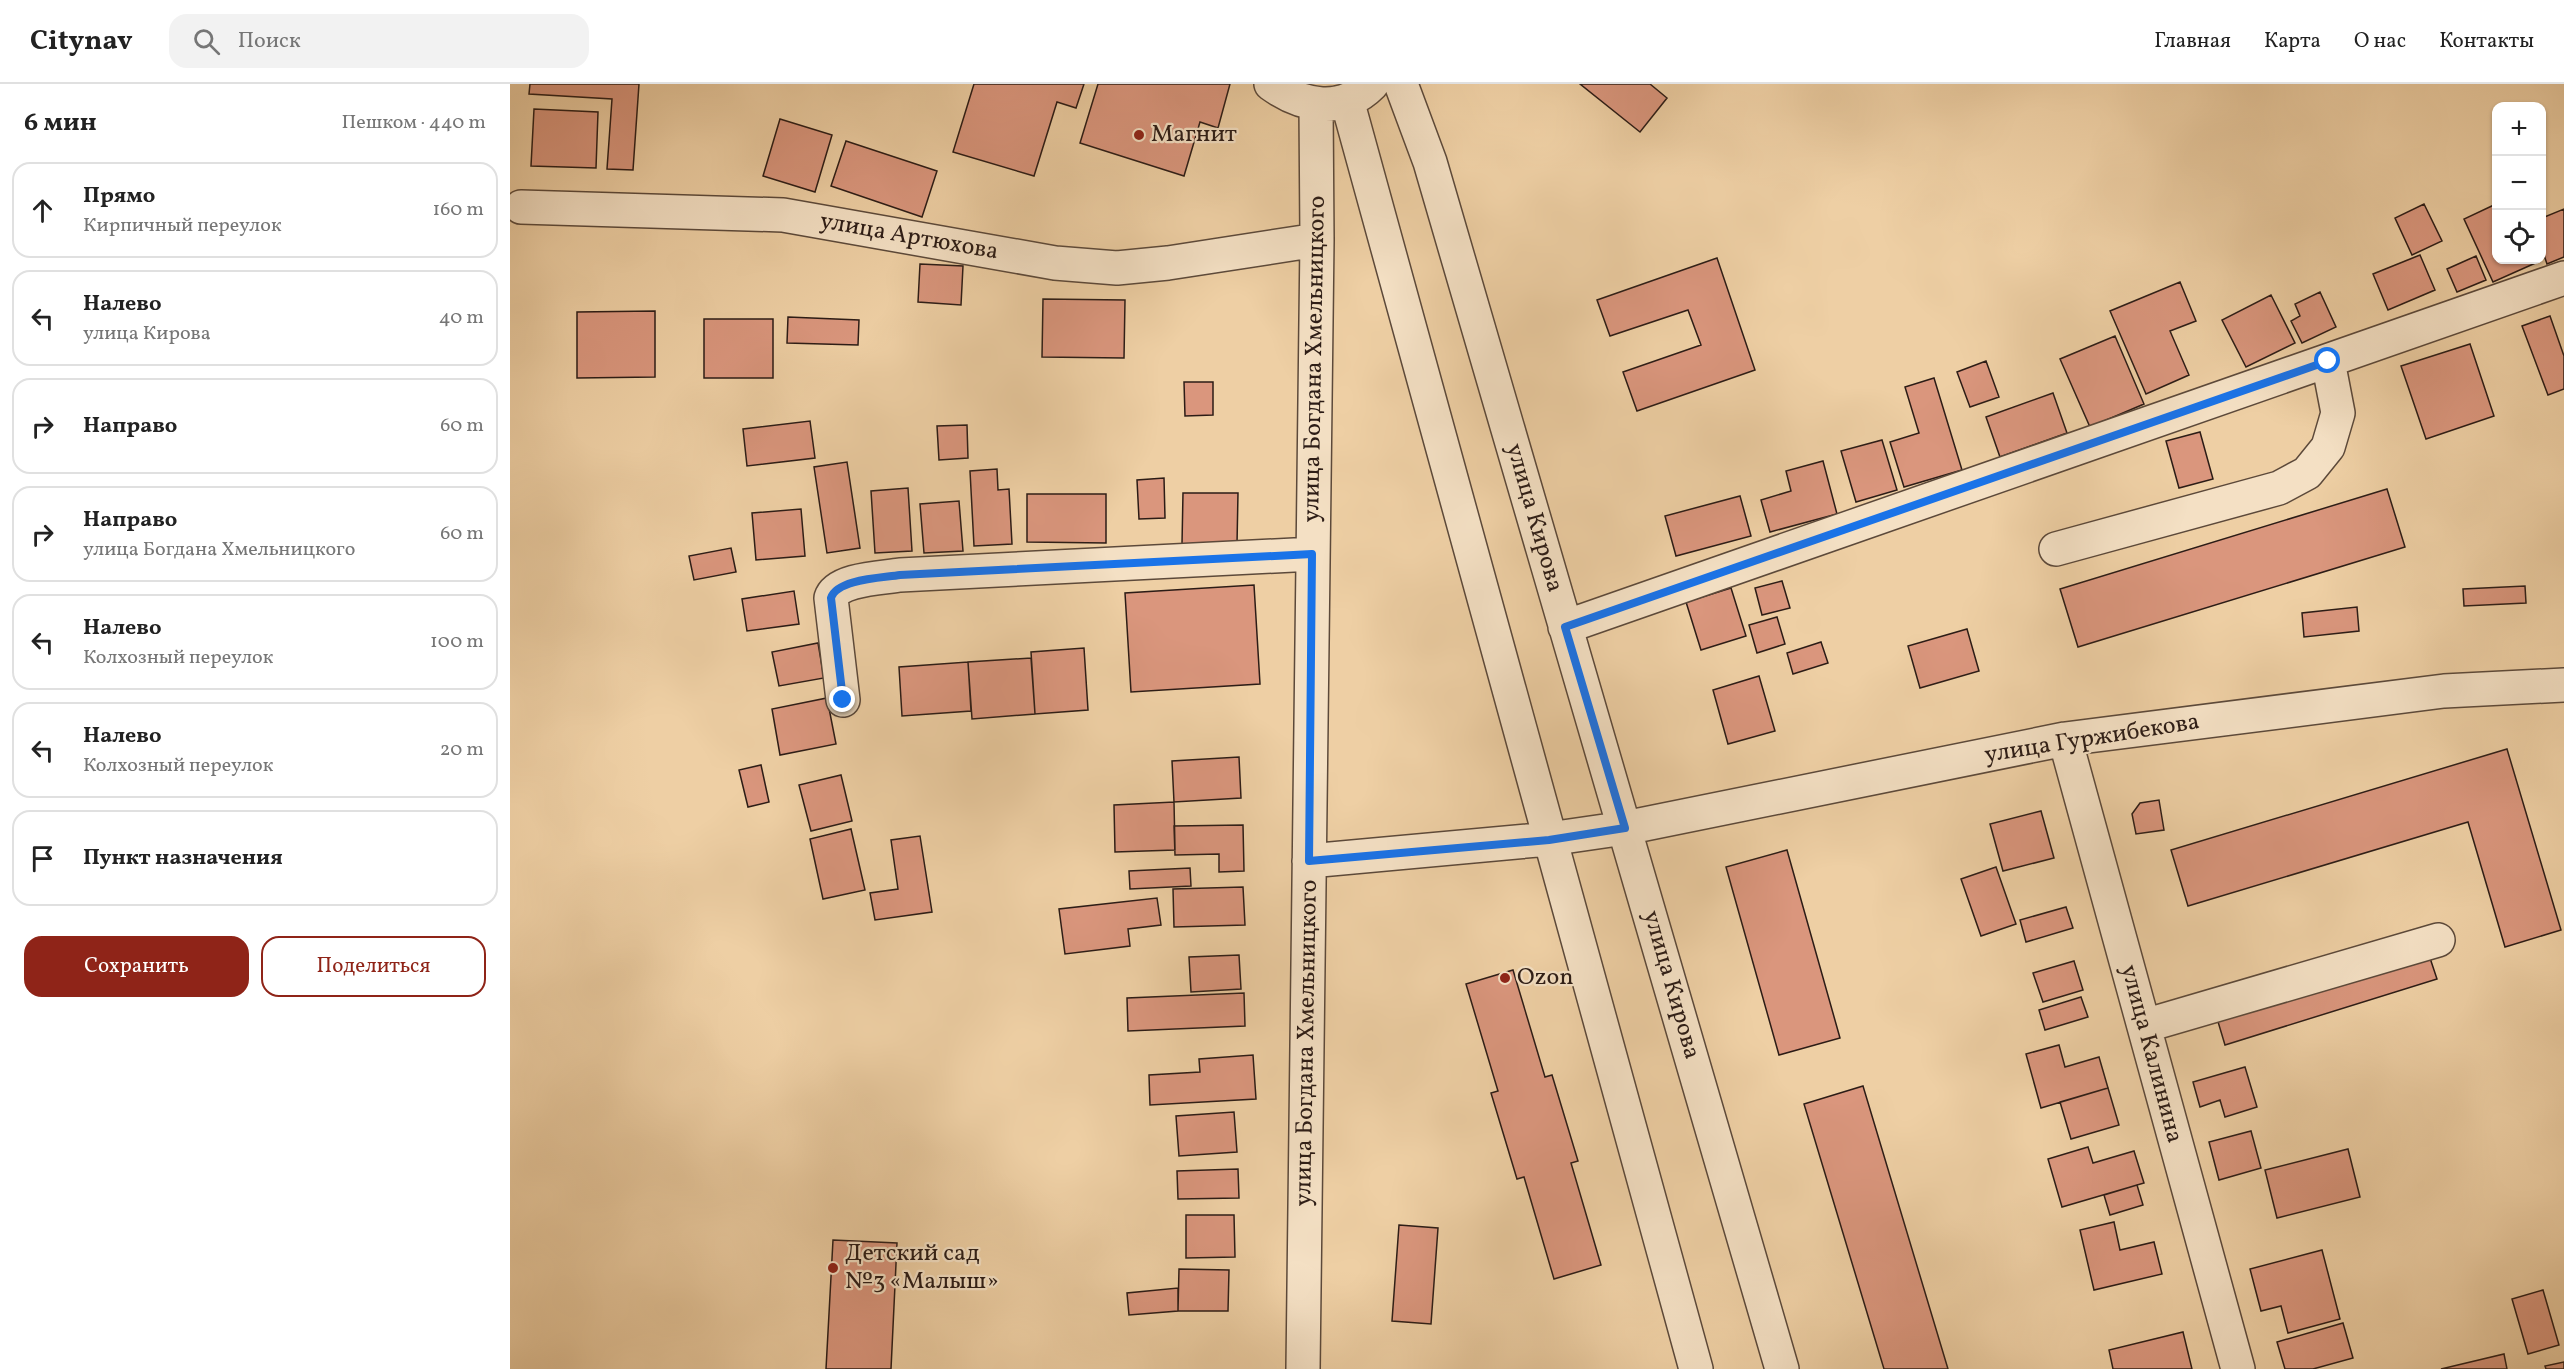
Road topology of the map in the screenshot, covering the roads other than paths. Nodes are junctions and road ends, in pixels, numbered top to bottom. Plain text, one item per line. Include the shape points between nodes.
1 (1271, 84) edge
2 (1401, 84) edge
3 (1345, 96) edge
4 (514, 204) edge
5 (1317, 240) junction
6 (2564, 278) edge
7 (2328, 361) junction
8 (2056, 549) dead end
9 (1312, 554) junction
10 (1565, 627) junction
11 (2561, 693) edge
12 (843, 700) dead end
13 (2065, 739) junction
14 (1625, 828) junction
15 (1549, 840) junction
16 (1309, 861) junction
17 (2438, 940) dead end
18 (2144, 1026) junction
19 (1303, 1369) edge
20 (1696, 1369) edge
21 (1782, 1369) edge
22 (2238, 1369) edge

1 - 3 street via 1289,97
2 - 10 street, улица Кирова via 1430,162
3 - 5 street, улица Богдана Хмельницкого
3 - 15 street
4 - 5 street, улица Артюхова via 783,214 1055,263 1117,268
5 - 9 street, улица Богдана Хмельницкого
6 - 7 street
7 - 8 street via 2338,413 2328,447 2307,473 2279,488
7 - 10 street
9 - 12 street via 900,575 848,583 837,588 831,598
9 - 16 street, улица Богдана Хмельницкого
10 - 14 street, улица Кирова
11 - 13 street, улица Гуржибекова via 2444,691
13 - 14 street, улица Гуржибекова
13 - 18 street, улица Калинина
14 - 15 street, улица Гуржибекова
14 - 21 street, улица Кирова
15 - 16 street, улица Гуржибекова
15 - 20 street
16 - 19 street, улица Богдана Хмельницкого
17 - 18 street
18 - 22 street, улица Калинина

